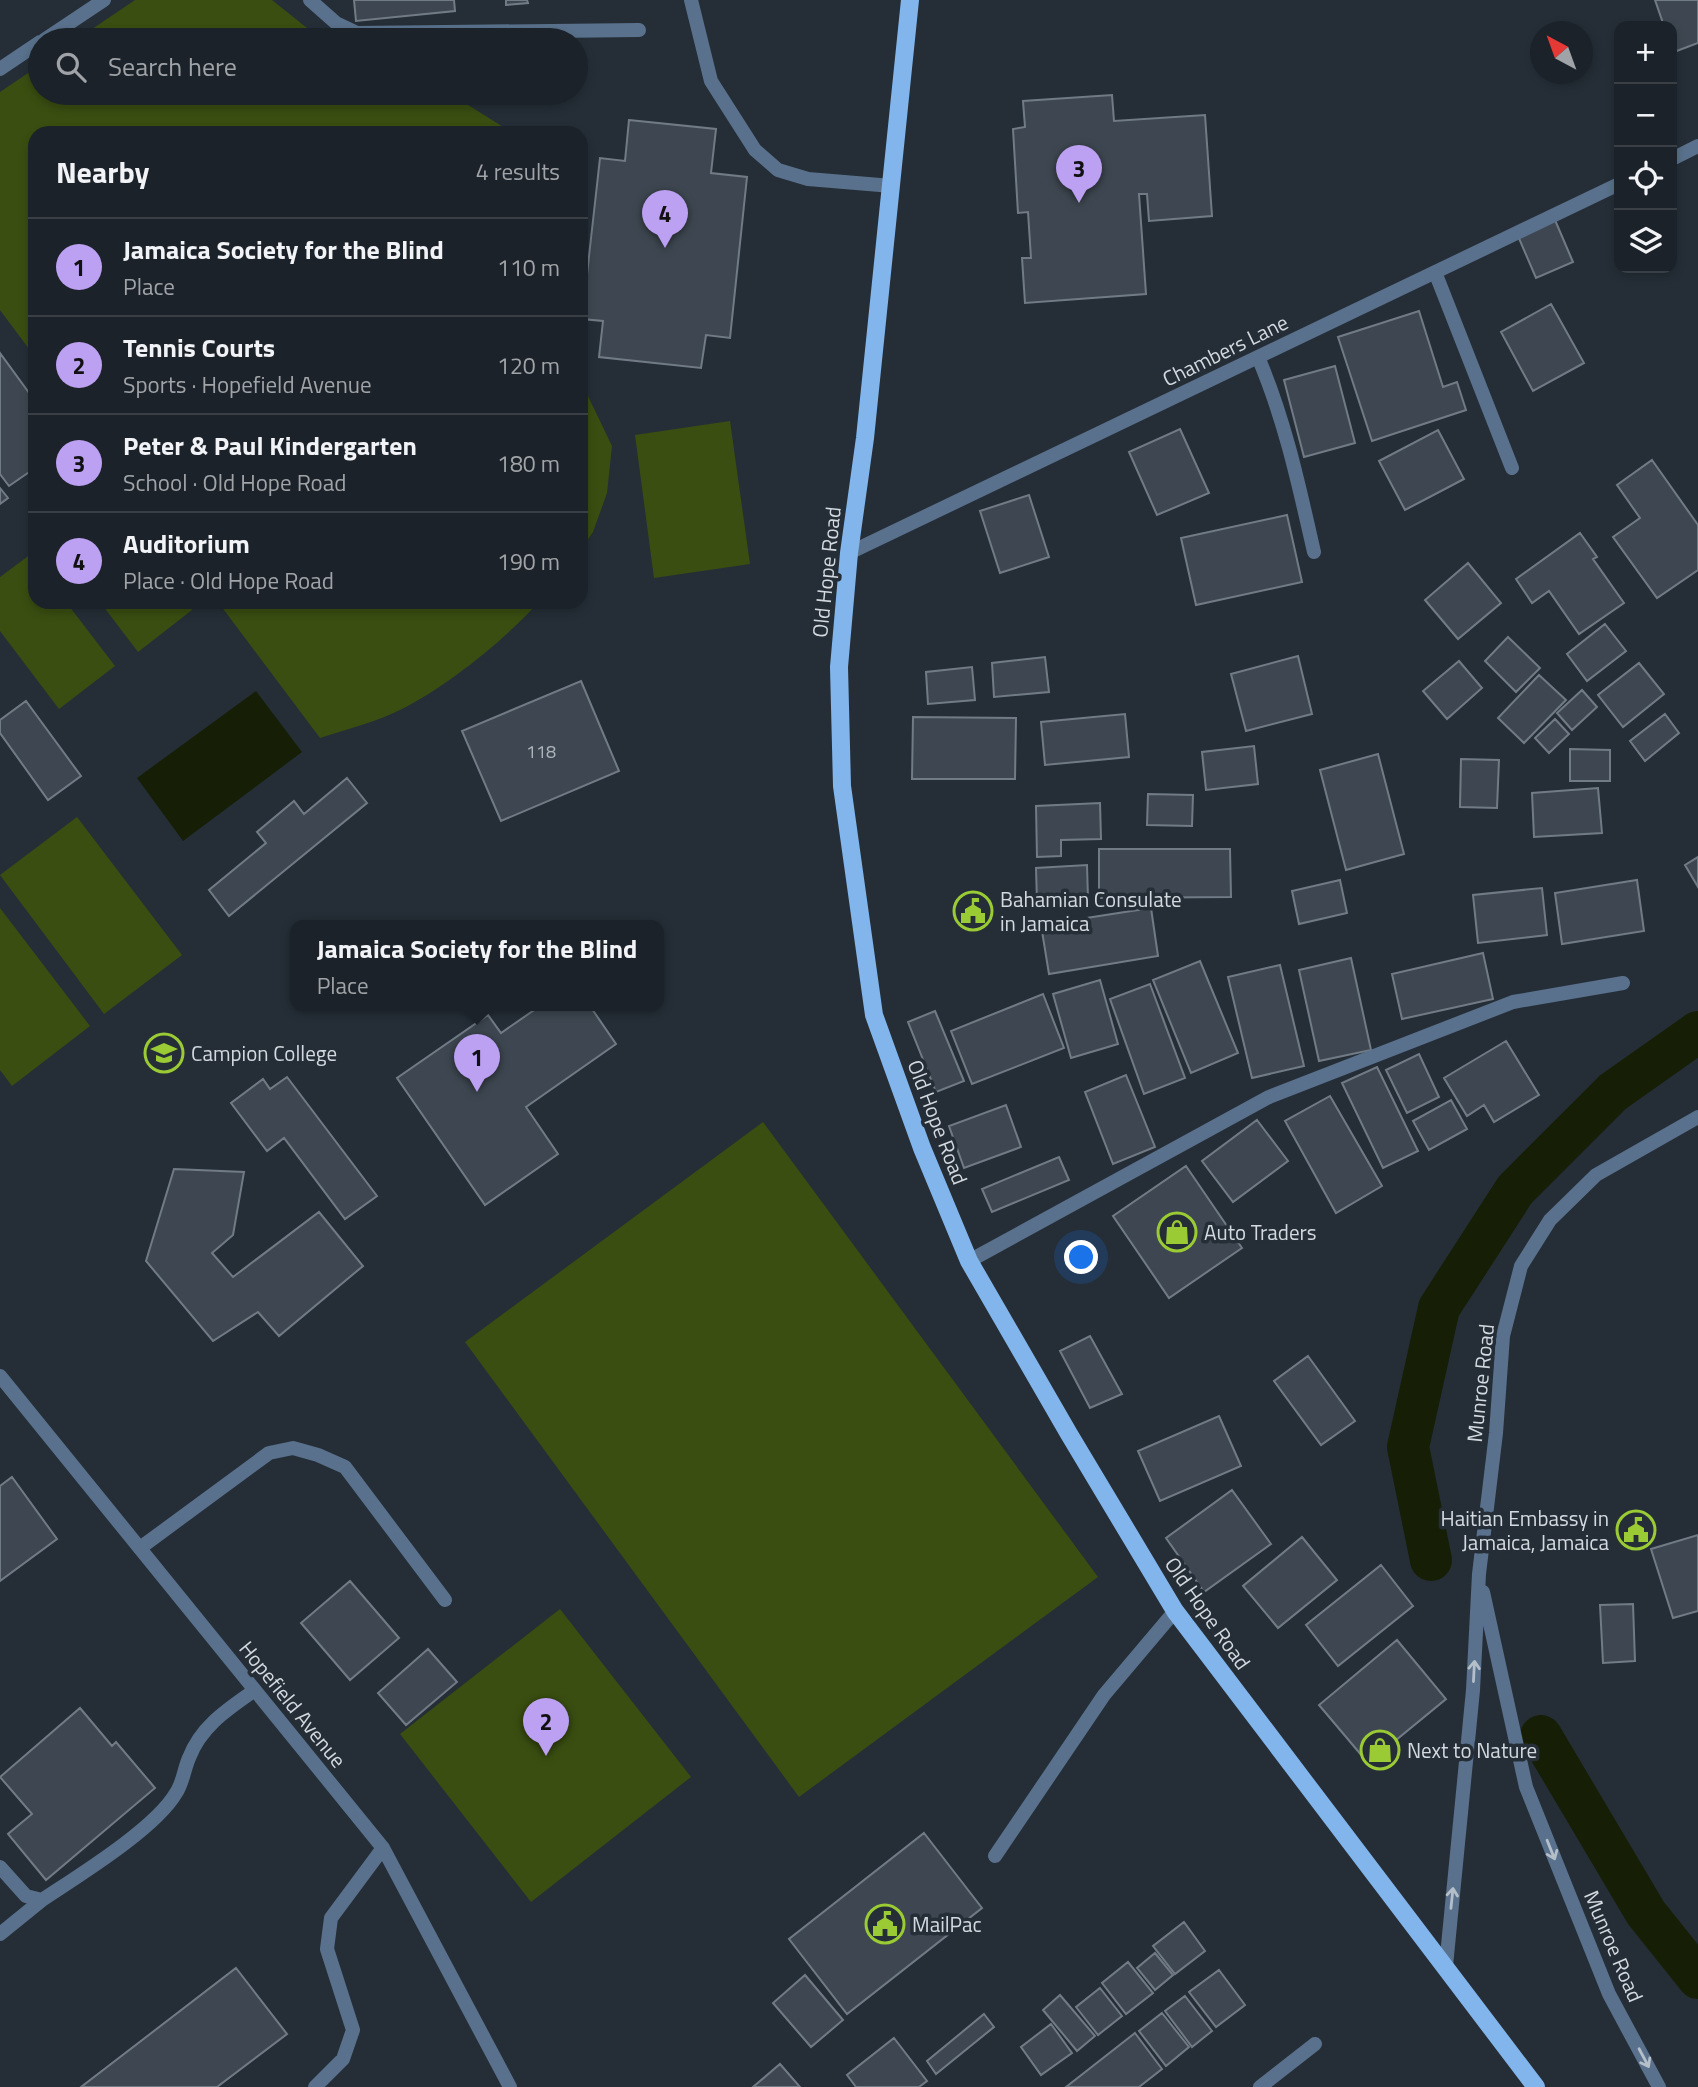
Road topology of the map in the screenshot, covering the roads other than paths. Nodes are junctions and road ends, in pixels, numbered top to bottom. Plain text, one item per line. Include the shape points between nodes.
1 (104, 0) edge
2 (310, 0) edge
3 (691, 0) edge
4 (909, 0) edge
5 (62, 28) edge
6 (346, 28) edge
7 (639, 30) dead end
8 (588, 31) edge
9 (28, 50) edge
10 (0, 69) edge
11 (1697, 148) edge
12 (1677, 157) edge
13 (892, 186) junction
14 (1614, 186) edge
15 (1435, 272) junction
16 (1258, 357) junction
17 (1512, 468) dead end
18 (1314, 552) dead end
19 (849, 553) junction
20 (1622, 983) dead end
21 (1698, 1117) edge
22 (969, 1261) junction
23 (3, 1384) edge
24 (140, 1549) junction
25 (1479, 1574) junction
26 (445, 1600) dead end
27 (1175, 1611) junction
28 (255, 1690) junction
29 (383, 1848) junction
30 (995, 1856) dead end
31 (0, 1867) edge
32 (42, 1900) junction
33 (0, 1934) edge
34 (1446, 1966) junction
35 (1315, 2044) dead end
36 (315, 2087) edge
37 (510, 2087) edge
38 (1260, 2087) edge
39 (1536, 2087) edge
40 (1659, 2087) edge

1 - 5 street
2 - 6 street
3 - 13 street via 711,81 755,150 778,170 808,179
4 - 13 main road, Old Hope Road
7 - 8 street
9 - 10 street
11 - 12 street
13 - 19 main road, Old Hope Road
14 - 15 street, Chambers Lane
15 - 16 street, Chambers Lane
15 - 17 street
16 - 18 street via 1276,398
16 - 19 street, Chambers Lane
19 - 22 main road, Old Hope Road via 839,667 842,786 874,1015
20 - 22 street via 1513,1002 1269,1097
21 - 25 street, Munroe Road via 1596,1175 1550,1220 1521,1266 1503,1335
22 - 27 main road, Old Hope Road
23 - 24 street, Hopefield Avenue
24 - 26 street via 269,1453 293,1448 345,1467
24 - 28 street, Hopefield Avenue
34 -> 25 street, Munroe Road via 1473,1690
25 -> 40 street, Munroe Road via 1525,1787 1609,1994
27 - 30 street via 1104,1695
27 - 34 main road, Old Hope Road
28 - 29 street, Hopefield Avenue
28 - 32 street via 222,1713 198,1738 176,1793 151,1822
29 - 36 street via 331,1918 327,1949 353,2030 343,2059
29 - 37 street, Hopefield Avenue
31 - 32 street via 26,1896
32 - 33 street
34 - 39 main road, Old Hope Road
35 - 38 street

